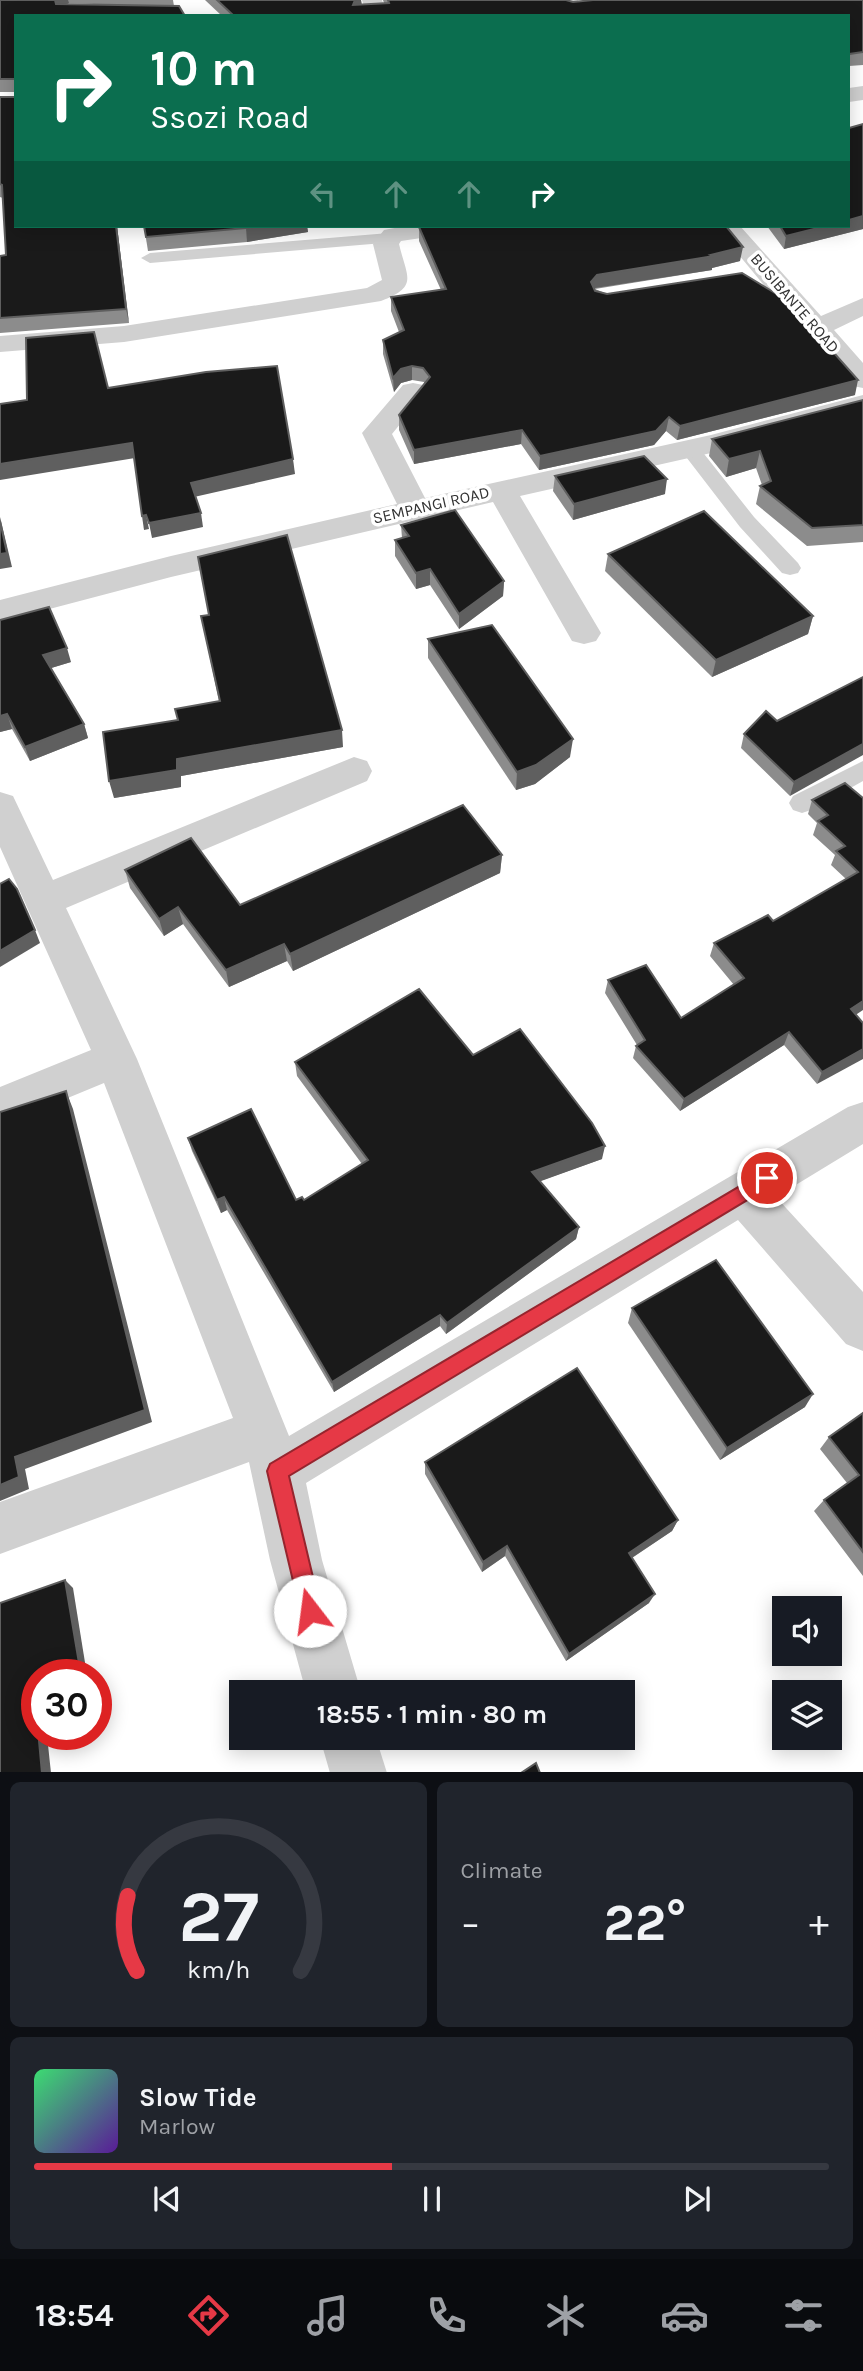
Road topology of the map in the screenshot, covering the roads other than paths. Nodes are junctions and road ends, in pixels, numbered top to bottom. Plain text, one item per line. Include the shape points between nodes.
1 (596, 4) edge
2 (572, 7) edge
3 (434, 228) edge
4 (729, 228) edge
5 (388, 238) junction
6 (150, 258) edge
7 (767, 272) junction
8 (740, 276) edge
9 (863, 306) edge
10 (815, 329) junction
11 (0, 344) edge
12 (863, 380) edge
13 (413, 391) dead end
14 (863, 404) edge
15 (691, 449) junction
16 (501, 489) junction
17 (415, 509) junction
18 (790, 568) dead end
19 (0, 611) edge
20 (584, 633) dead end
21 (863, 770) edge
22 (354, 771) dead end
23 (802, 803) dead end
24 (0, 806) edge
25 (9, 851) edge
26 (43, 901) junction
27 (116, 1059) junction
28 (0, 1107) edge
29 (863, 1121) edge
30 (743, 1193) junction
31 (863, 1327) edge
32 (271, 1452) junction
33 (0, 1528) edge
34 (330, 1680) edge
35 (352, 1750) edge
36 (359, 1772) edge

1 - 2 street
3 - 5 street via 402,231
4 - 7 street, BUSIBANTE ROAD
5 - 6 lane
5 - 11 street via 395,280 385,292 124,334
7 - 8 street
7 - 10 street, BUSIBANTE ROAD
9 - 10 street
10 - 12 street, BUSIBANTE ROAD
13 - 17 street via 377,433
14 - 15 street, SEMPANGI ROAD
15 - 16 street, SEMPANGI ROAD
15 - 18 lane via 747,522
16 - 17 street, SEMPANGI ROAD
16 - 20 street
17 - 19 street, SEMPANGI ROAD
21 - 23 lane
22 - 26 street
24 - 25 street
25 - 26 street
26 - 27 street
27 - 28 street
27 - 32 street
29 - 30 street
30 - 31 street
30 - 32 street
32 - 33 street
32 - 34 street
35 - 36 street

